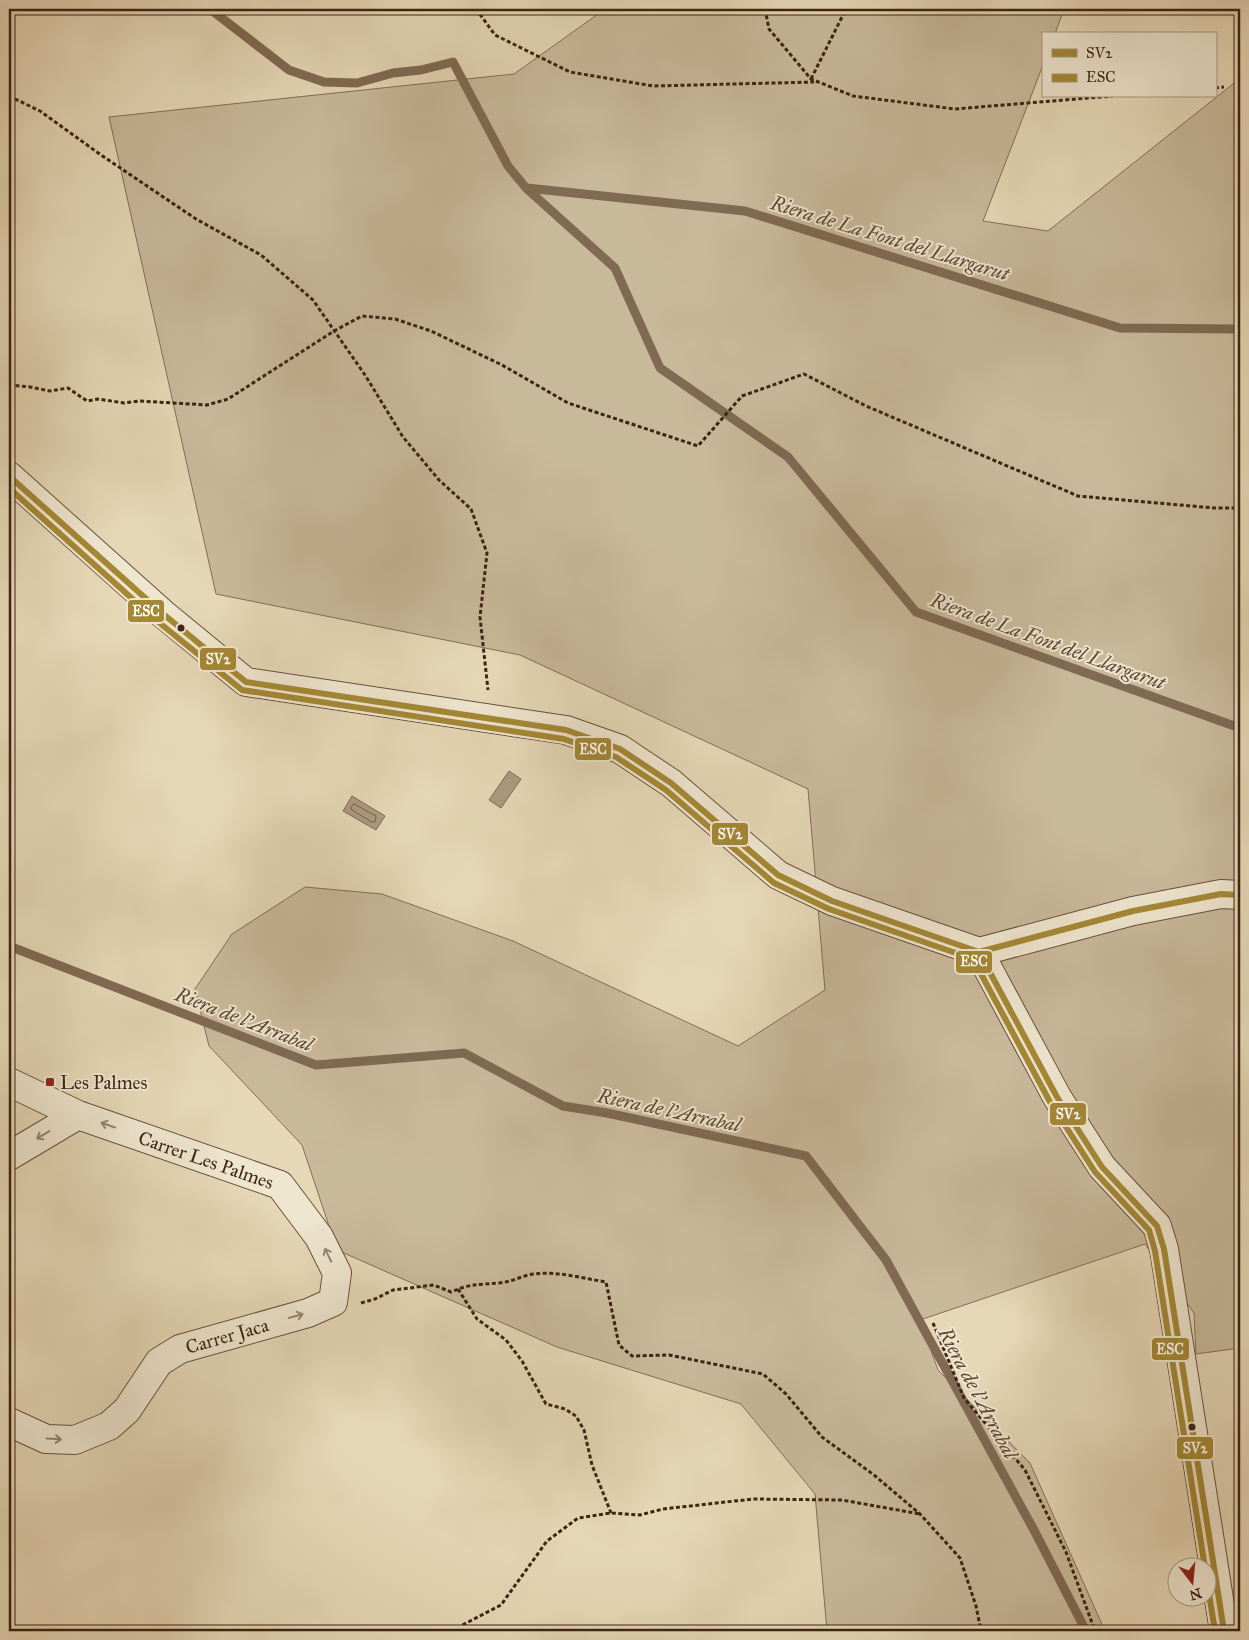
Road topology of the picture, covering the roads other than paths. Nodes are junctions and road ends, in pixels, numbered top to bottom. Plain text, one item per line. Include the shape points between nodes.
1 (9, 476) edge
2 (1240, 894) edge
3 (979, 952) junction
4 (9, 1082) edge
5 (78, 1115) junction
6 (9, 1156) edge
7 (333, 1302) joint
8 (9, 1422) edge
9 (1224, 1631) edge

1 - 3 street via 162,613 246,682 566,730 620,749 671,783 778,875 832,901
2 - 3 street via 1221,894 1133,911
3 - 9 street via 1062,1105 1102,1166 1157,1226 1164,1248
4 - 5 street, Carrer Les Palmes
5 -> 6 street
7 -> 5 street, Carrer Les Palmes via 337,1273 319,1237 280,1185
8 -> 7 street, Carrer Jaca via 46,1439 74,1440 109,1426 127,1410 159,1362 180,1349 308,1313

